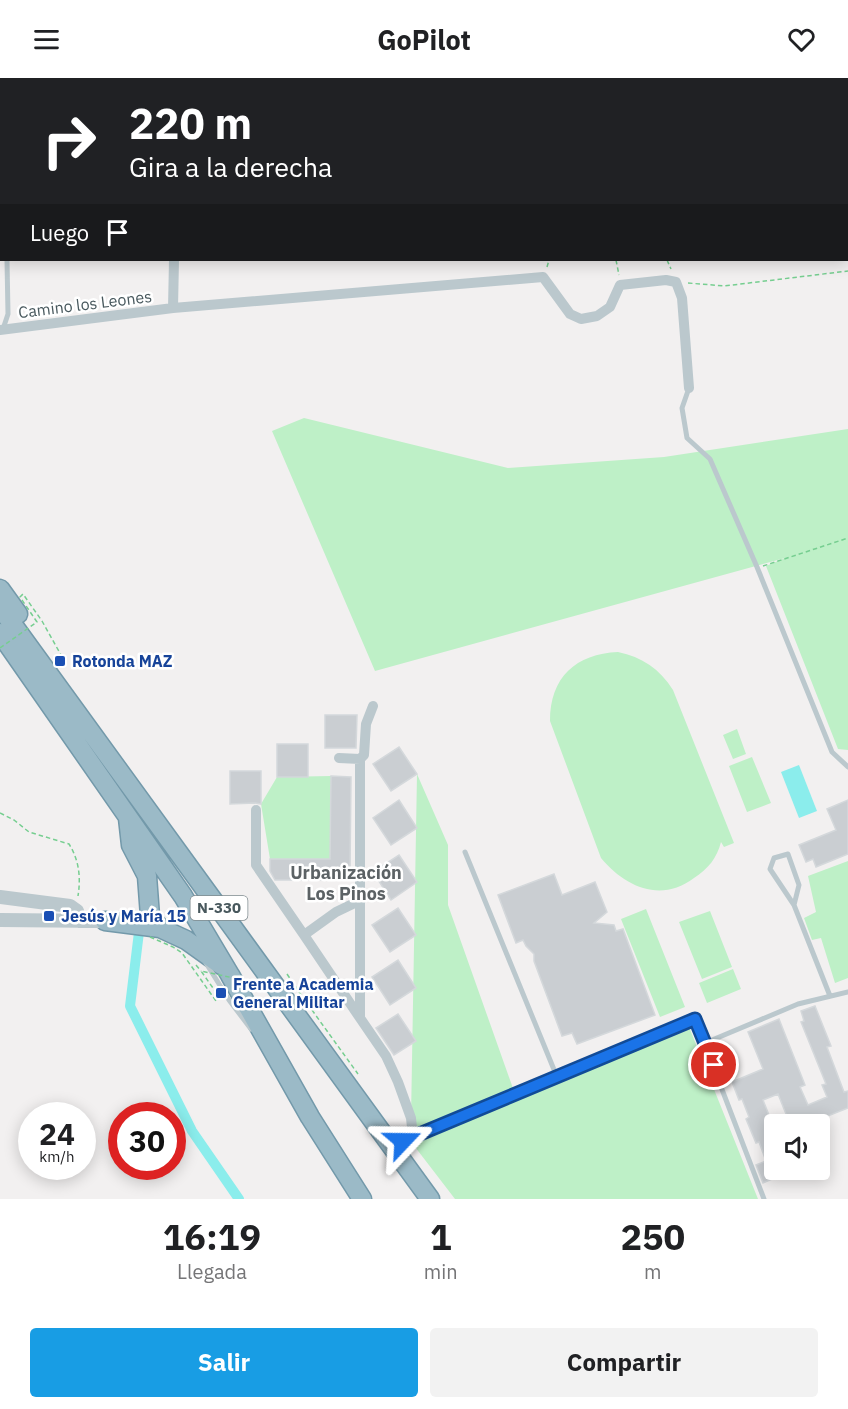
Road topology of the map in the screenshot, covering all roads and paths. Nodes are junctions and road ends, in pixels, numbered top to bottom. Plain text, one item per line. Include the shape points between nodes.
1 (7, 261) edge
2 (174, 261) edge
3 (616, 261) edge
4 (668, 261) edge
5 (848, 271) edge
6 (676, 282) junction
7 (620, 285) junction
8 (173, 308) junction
9 (1, 330) edge
10 (689, 388) joint
11 (848, 538) edge
12 (757, 567) junction
13 (0, 589) edge
14 (0, 607) edge
15 (0, 633) edge
16 (0, 648) edge
17 (61, 655) dead end
18 (373, 706) dead end
19 (100, 744) junction
20 (339, 759) dead end
21 (360, 759) junction
22 (848, 767) edge
23 (256, 810) dead end
24 (0, 813) edge
25 (128, 817) junction
26 (465, 852) dead end
27 (0, 897) edge
28 (147, 899) junction
29 (361, 900) junction
30 (794, 905) junction
31 (73, 908) junction
32 (0, 920) edge
33 (80, 921) junction
34 (105, 921) junction
35 (155, 932) junction
36 (304, 935) junction
37 (195, 946) junction
38 (287, 974) dead end
39 (231, 975) junction
40 (299, 992) junction
41 (848, 992) edge
42 (830, 996) junction
43 (360, 1018) junction
44 (705, 1043) junction
45 (271, 1049) junction
46 (339, 1071) junction
47 (358, 1074) dead end
48 (557, 1077) junction
49 (405, 1140) junction
50 (362, 1199) edge
51 (430, 1199) edge
52 (439, 1199) edge
53 (764, 1199) edge

1 - 9 lane via 8,314
2 - 8 street
3 - 7 path
4 - 6 path
5 - 6 path via 724,286
6 - 7 street
6 - 10 street via 682,298
7 - 8 street, Camino los Leones via 610,307 597,316 581,319 570,314 543,277
8 - 9 street, Camino los Leones
10 - 12 lane via 682,408 687,438 710,459
11 - 12 path
12 - 22 lane via 832,752
13 - 19 highway via 85,710
14 - 19 highway, N-330
15 - 25 highway, N-330
16 - 17 path, bridge via 37,621 20,597 23,594
18 - 21 street
19 - 46 highway, N-330
20 - 21 street
21 - 29 street
23 - 36 street via 256,865
24 - 31 path via 29,832 69,844 77,856 80,885
25 - 28 highway via 131,845 147,876
25 - 39 highway, N-330
26 - 48 lane
27 - 31 street
28 - 34 highway via 131,916
28 - 35 highway
29 - 36 street
29 - 43 street
30 - 30 lane via 770,869 774,858 788,854 799,885
30 - 42 lane
31 - 33 street
32 - 33 street
33 - 34 street
34 - 35 highway
35 - 37 highway
35 - 40 path, bridge via 182,953 216,1001 220,998 201,971
36 - 43 street
37 - 39 highway
37 - 45 lane via 241,1017
38 - 40 path
39 - 45 highway, N-330
40 - 47 path, bridge
41 - 42 lane
42 - 44 lane via 798,1004
43 - 49 street via 398,1082 411,1118
44 - 48 lane via 695,1019
44 - 53 lane
45 - 50 highway, N-330
46 - 49 highway
46 - 51 highway, N-330
48 - 49 lane
49 - 52 highway

